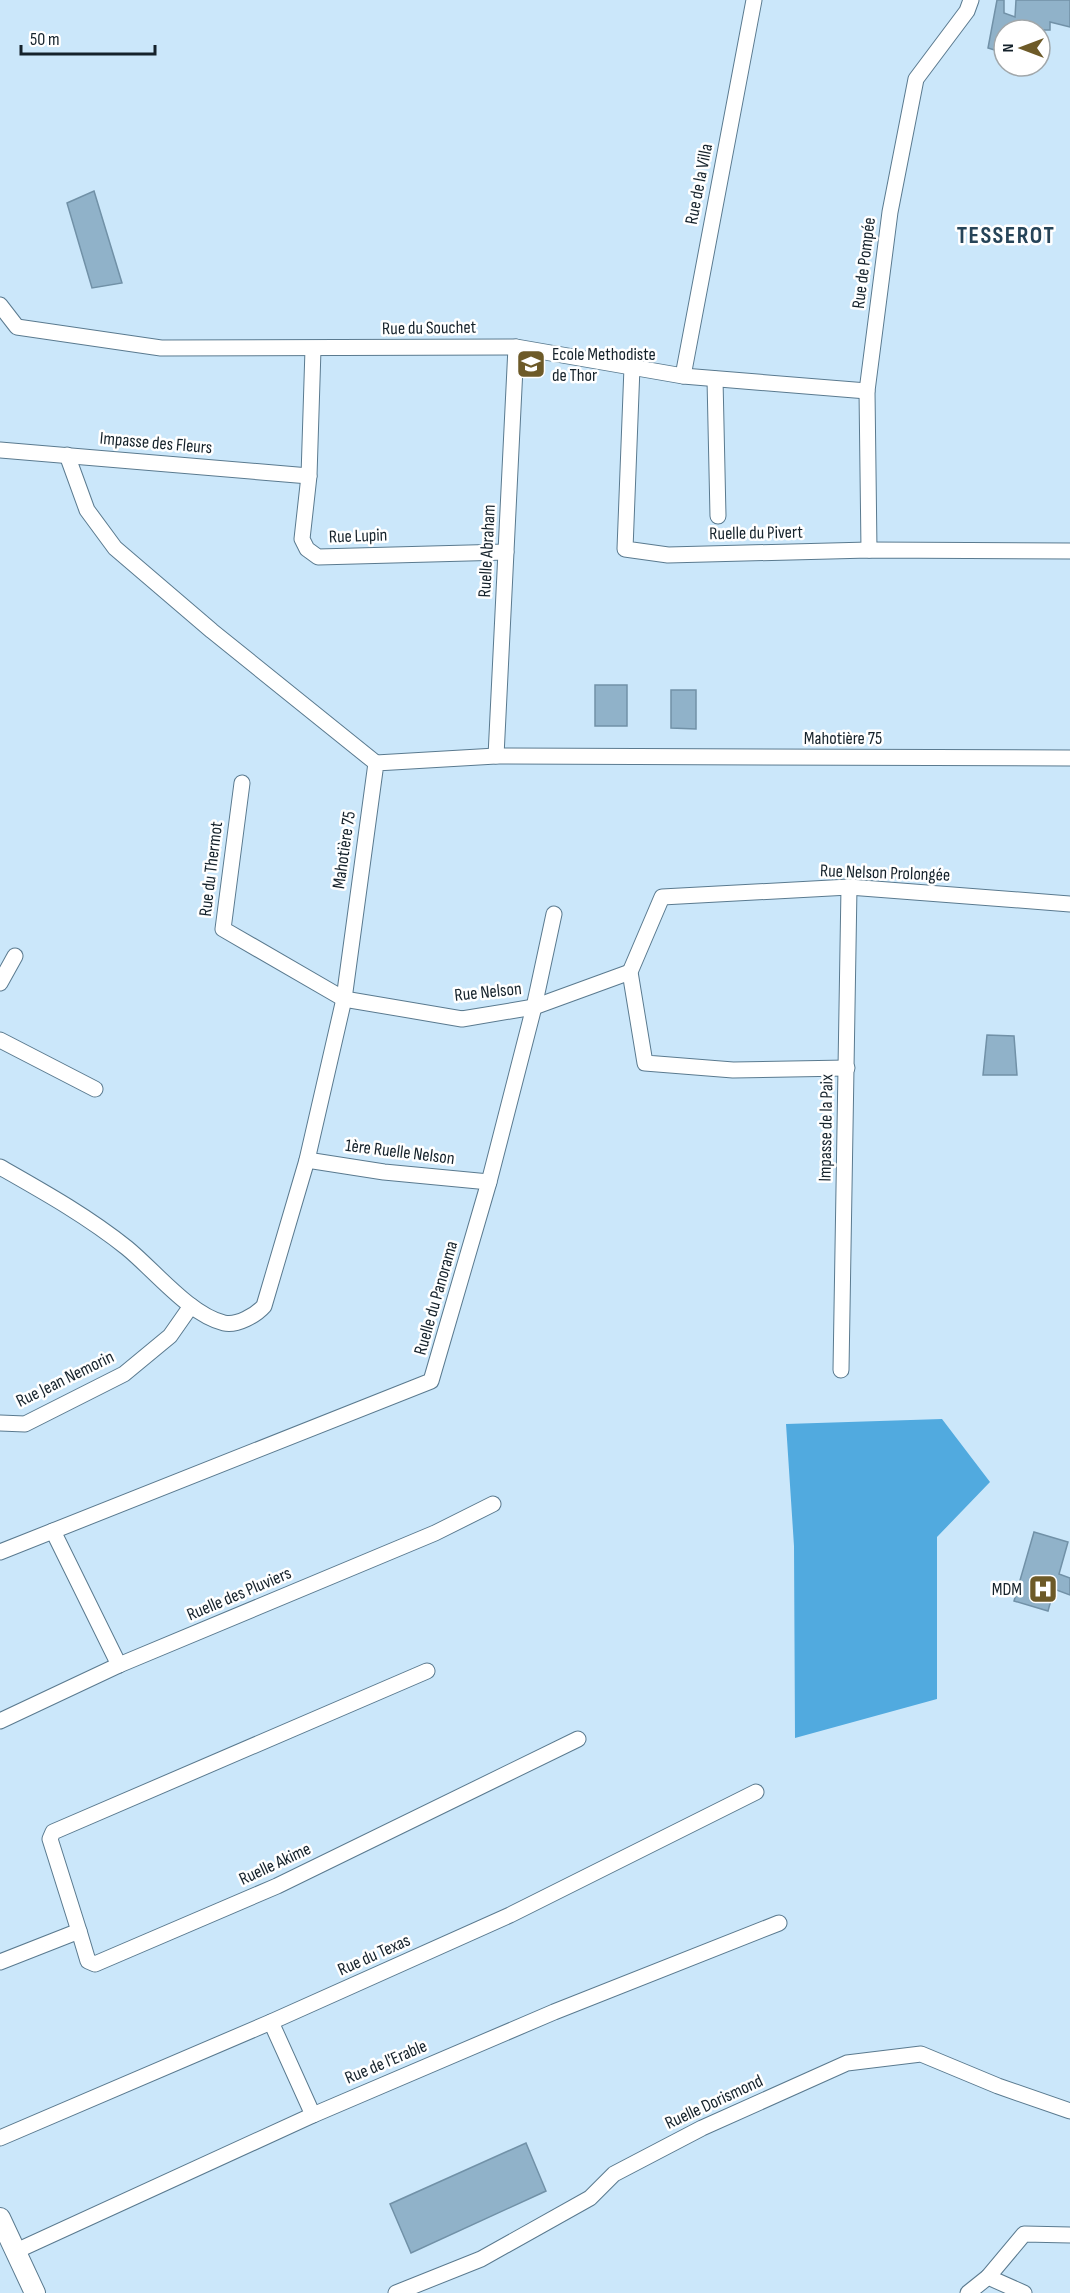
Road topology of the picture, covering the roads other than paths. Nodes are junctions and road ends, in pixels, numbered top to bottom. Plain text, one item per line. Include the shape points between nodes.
1 (754, 0) edge
2 (971, 0) edge
3 (0, 305) edge
4 (516, 346) junction
5 (313, 348) junction
6 (632, 367) junction
7 (684, 376) junction
8 (715, 379) junction
9 (867, 391) junction
10 (0, 450) edge
11 (67, 455) junction
12 (309, 476) junction
13 (718, 516) dead end
14 (870, 550) junction
15 (1070, 551) edge
16 (506, 552) junction
17 (496, 756) junction
18 (1070, 758) edge
19 (376, 763) junction
20 (242, 783) dead end
21 (849, 887) junction
22 (1070, 904) edge
23 (554, 914) dead end
24 (15, 956) dead end
25 (630, 972) junction
26 (0, 983) edge
27 (344, 999) junction
28 (534, 1007) junction
29 (0, 1040) edge
30 (847, 1068) junction
31 (95, 1089) dead end
32 (307, 1160) junction
33 (0, 1167) edge
34 (489, 1182) junction
35 (191, 1306) junction
36 (841, 1370) dead end
37 (0, 1423) edge
38 (493, 1504) dead end
39 (53, 1531) junction
40 (0, 1552) edge
41 (119, 1665) junction
42 (427, 1671) dead end
43 (0, 1721) edge
44 (578, 1739) dead end
45 (756, 1792) dead end
46 (779, 1923) dead end
47 (79, 1932) junction
48 (0, 1962) edge
49 (271, 2022) junction
50 (1070, 2111) edge
51 (313, 2115) junction
52 (0, 2138) edge
53 (0, 2218) edge
54 (1070, 2235) edge
55 (14, 2252) junction
56 (987, 2277) junction
57 (35, 2293) edge
58 (396, 2293) edge
59 (968, 2293) edge
60 (1024, 2293) edge

1 - 7 street, Rue de la Villa
2 - 9 street, Rue de Pompée via 967,11 916,79 890,212
3 - 5 street, Rue du Souchet via 17,327 161,348
4 - 5 street, Rue du Souchet
4 - 6 street, Rue du Souchet
4 - 16 street, Ruelle Abraham
5 - 12 street, Rue Lupin
6 - 7 street, Rue du Souchet
6 - 14 street, Ruelle du Pivert via 625,549 668,555
7 - 8 street, Rue du Souchet
8 - 9 street, Rue du Souchet
8 - 13 street
9 - 14 street, Rue de Pompée
10 - 11 street, Impasse des Fleurs
11 - 12 street, Impasse des Fleurs
11 - 19 street via 87,510 115,548
12 - 16 street, Rue Lupin via 302,539 307,549 318,556
14 - 15 street, Ruelle du Pivert
16 - 17 street, Ruelle Abraham
17 - 18 street, Mahotière 75
17 - 19 street, Mahotière 75
19 - 27 street, Mahotière 75
20 - 27 street, Rue du Thermot via 224,929
21 - 22 street, Rue Nelson Prolongée
21 - 25 street, Rue Nelson Prolongée via 662,897
21 - 30 street, Impasse de la Paix
23 - 28 street, Ruelle du Panorama
24 - 26 street
25 - 28 street, Rue Nelson
25 - 30 street via 645,1063 733,1070
27 - 28 street, Rue Nelson via 462,1019
27 - 32 street, Mahotière 75
28 - 34 street, Ruelle du Panorama
29 - 31 street
30 - 36 street, Impasse de la Paix
32 - 34 street, 1ère Ruelle Nelson
32 - 35 street, Mahotière 75 via 264,1306 232,1324
33 - 35 street, Mahotière 75 via 75,1209 128,1249
34 - 39 street, Ruelle du Panorama via 431,1381
35 - 37 street, Rue Jean Nemorin via 170,1336 124,1374 25,1424
38 - 41 street, Ruelle des Pluviers via 435,1533
39 - 40 street, Ruelle du Panorama
39 - 41 street
41 - 43 street, Ruelle des Pluviers
42 - 47 street, Ruelle Akime via 53,1832 50,1839
44 - 47 street, Ruelle Akime via 277,1886 95,1964 88,1961
45 - 49 street, Rue du Texas via 510,1915
46 - 51 street, Rue de l'Erable via 554,2012
47 - 48 street
49 - 51 street
49 - 52 street, Rue du Texas
50 - 58 street, Ruelle Dorismond via 921,2054 847,2063 702,2128 614,2174 590,2198 481,2259
51 - 55 street, Rue de l'Erable
53 - 55 street
54 - 56 street via 1024,2234
55 - 57 street
56 - 59 street
56 - 60 street

